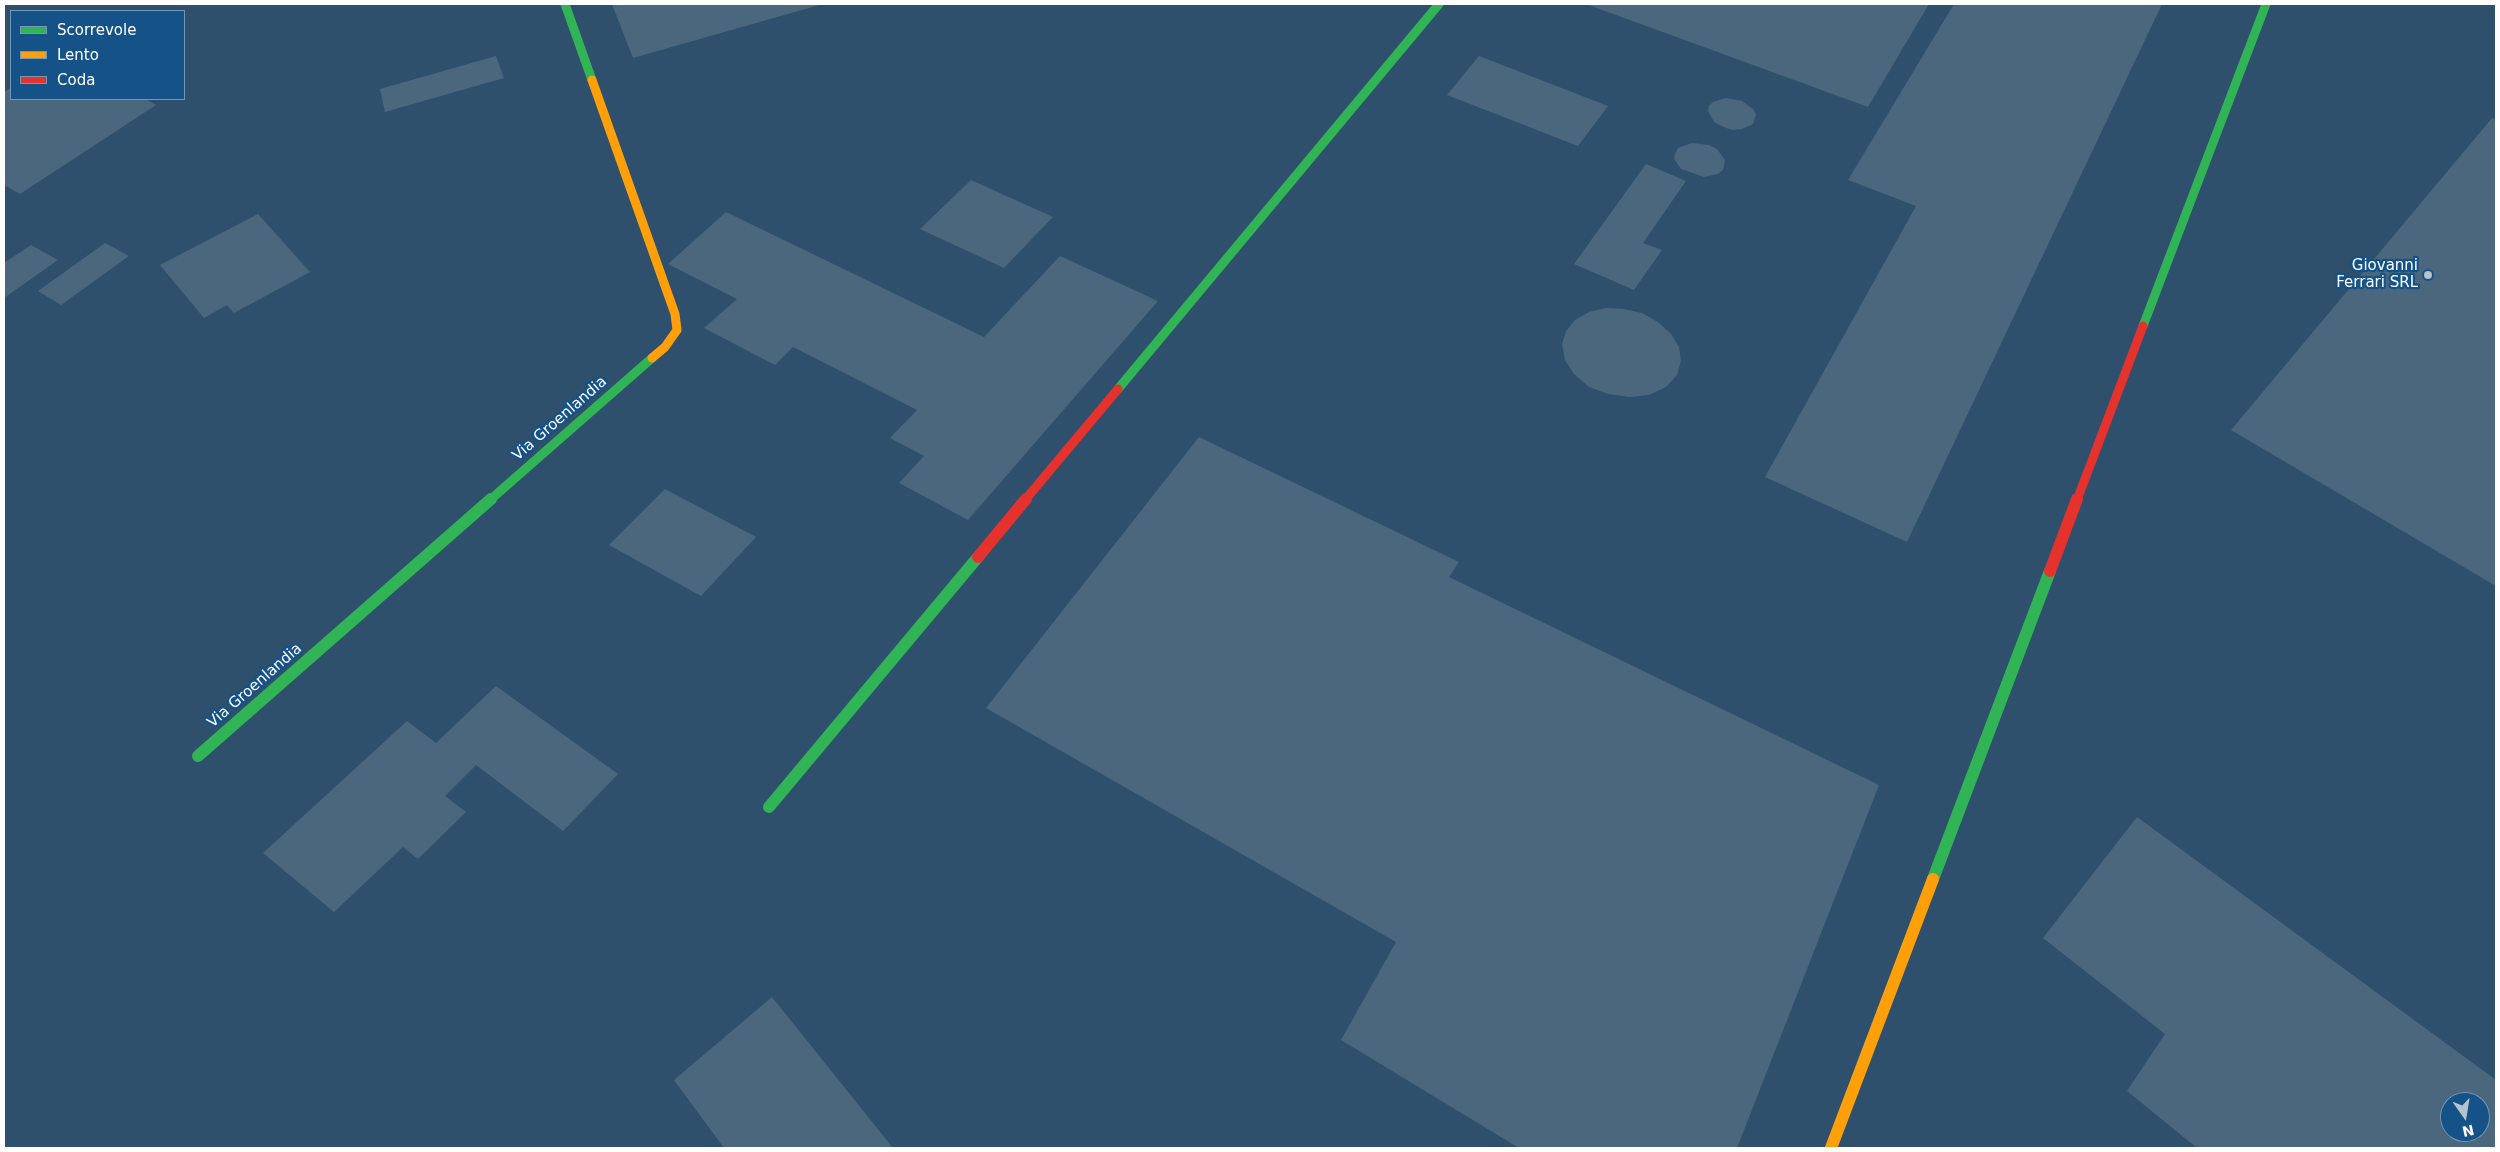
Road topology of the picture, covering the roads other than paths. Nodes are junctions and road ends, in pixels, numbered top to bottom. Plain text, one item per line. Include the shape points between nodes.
1 (565, 4) edge
2 (1439, 4) edge
3 (2266, 4) edge
4 (198, 756) dead end
5 (769, 807) dead end
6 (1831, 1148) edge

1 - 4 street, Via Groenlandia via 672,304 677,330 665,347
2 - 5 street
3 - 6 street

